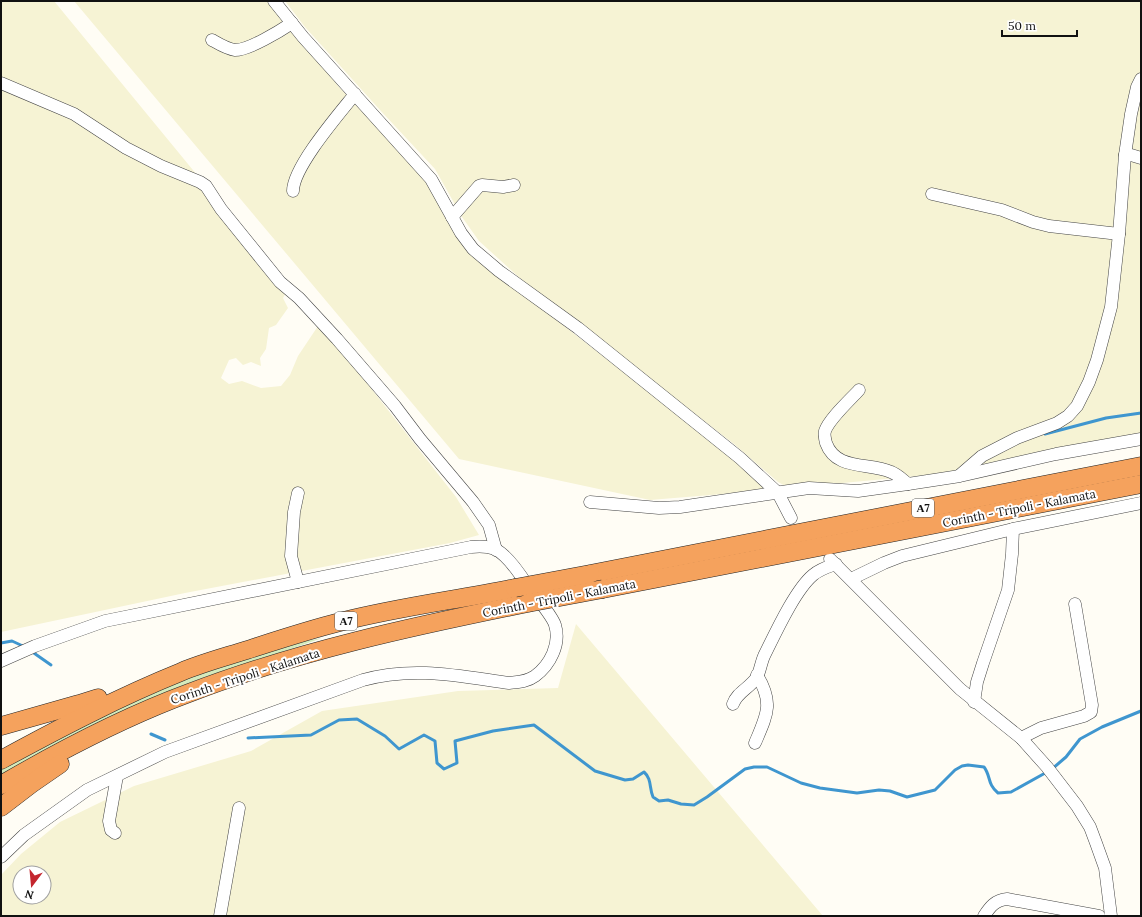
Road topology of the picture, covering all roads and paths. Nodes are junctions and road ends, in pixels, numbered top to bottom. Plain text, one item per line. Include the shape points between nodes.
1 (274, 1) edge
2 (292, 23) junction
3 (212, 40) dead end
4 (1141, 79) edge
5 (1, 83) edge
6 (355, 94) junction
7 (1125, 155) junction
8 (1141, 158) edge
9 (514, 185) dead end
10 (294, 191) dead end
11 (932, 194) dead end
12 (452, 217) junction
13 (1119, 234) junction
14 (859, 390) dead end
15 (1141, 439) edge
16 (1141, 466) edge
17 (960, 476) junction
18 (908, 484) junction
19 (1141, 484) edge
20 (298, 493) dead end
21 (778, 493) junction
22 (590, 502) dead end
23 (1141, 503) edge
24 (791, 518) dead end
25 (1012, 528) junction
26 (496, 550) junction
27 (851, 579) junction
28 (298, 582) junction
29 (1075, 604) dead end
30 (1, 661) edge
31 (181, 672) junction
32 (758, 675) junction
33 (974, 702) junction
34 (732, 704) dead end
35 (127, 719) junction
36 (1, 726) edge
37 (1020, 738) junction
38 (755, 743) dead end
39 (1, 760) edge
40 (117, 776) junction
41 (1, 785) edge
42 (1, 807) edge
43 (239, 808) dead end
44 (115, 833) dead end
45 (1, 857) edge
46 (220, 916) edge
47 (984, 916) edge
48 (1099, 916) edge
49 (1111, 916) edge

1 - 2 street
2 - 3 street via 277,33 239,50 229,49
2 - 6 street
4 - 7 street via 1131,114
5 - 26 street via 74,114 126,148 206,186 221,209 280,282 299,298 337,339 473,502 489,525
6 - 10 street via 313,148 294,180
6 - 12 street via 431,179
7 - 8 street
7 - 13 street
9 - 12 street via 479,186
11 - 13 street via 1002,210 1049,226
12 - 21 street via 473,249 578,328 740,458
13 - 17 street via 1111,307 1094,370 1077,406 1057,423 1017,438 982,456
14 - 18 street via 825,431 828,446 835,456 843,461 891,472
15 - 17 street via 1056,454
16 - 31 highway, Corinth - Tripoli - Kalamata / Α7, bridge via 408,607 340,622
17 - 18 street
18 - 21 street via 858,490 809,488
19 - 35 highway, Corinth - Tripoli - Kalamata / Α7, bridge via 528,603 382,635 320,651 202,688
20 - 28 street via 291,556
21 - 22 street via 666,508
21 - 24 street
23 - 25 street
25 - 27 street via 902,556
25 - 33 street via 1008,590 977,682
26 - 28 street via 485,546 471,547
26 - 40 street via 514,566 555,624 557,636 552,657 534,677 522,682 508,683 418,672 379,675 165,752
27 - 32 street via 833,562 813,575 799,590
27 - 33 street
28 - 30 street via 105,621
29 - 37 street via 1092,705 1090,712 1041,728
31 - 36 highway
31 - 39 highway, Corinth - Tripoli - Kalamata / Α7 via 97,709
32 - 34 street
32 - 38 street via 766,692 768,707
33 - 37 street
35 - 41 highway, Corinth - Tripoli - Kalamata / Α7
35 - 42 highway
37 - 49 street via 1047,767 1084,816 1105,868
40 - 44 street via 109,821 111,830
40 - 45 street via 87,790 24,835
43 - 46 street
47 - 48 street via 994,904 1007,899

